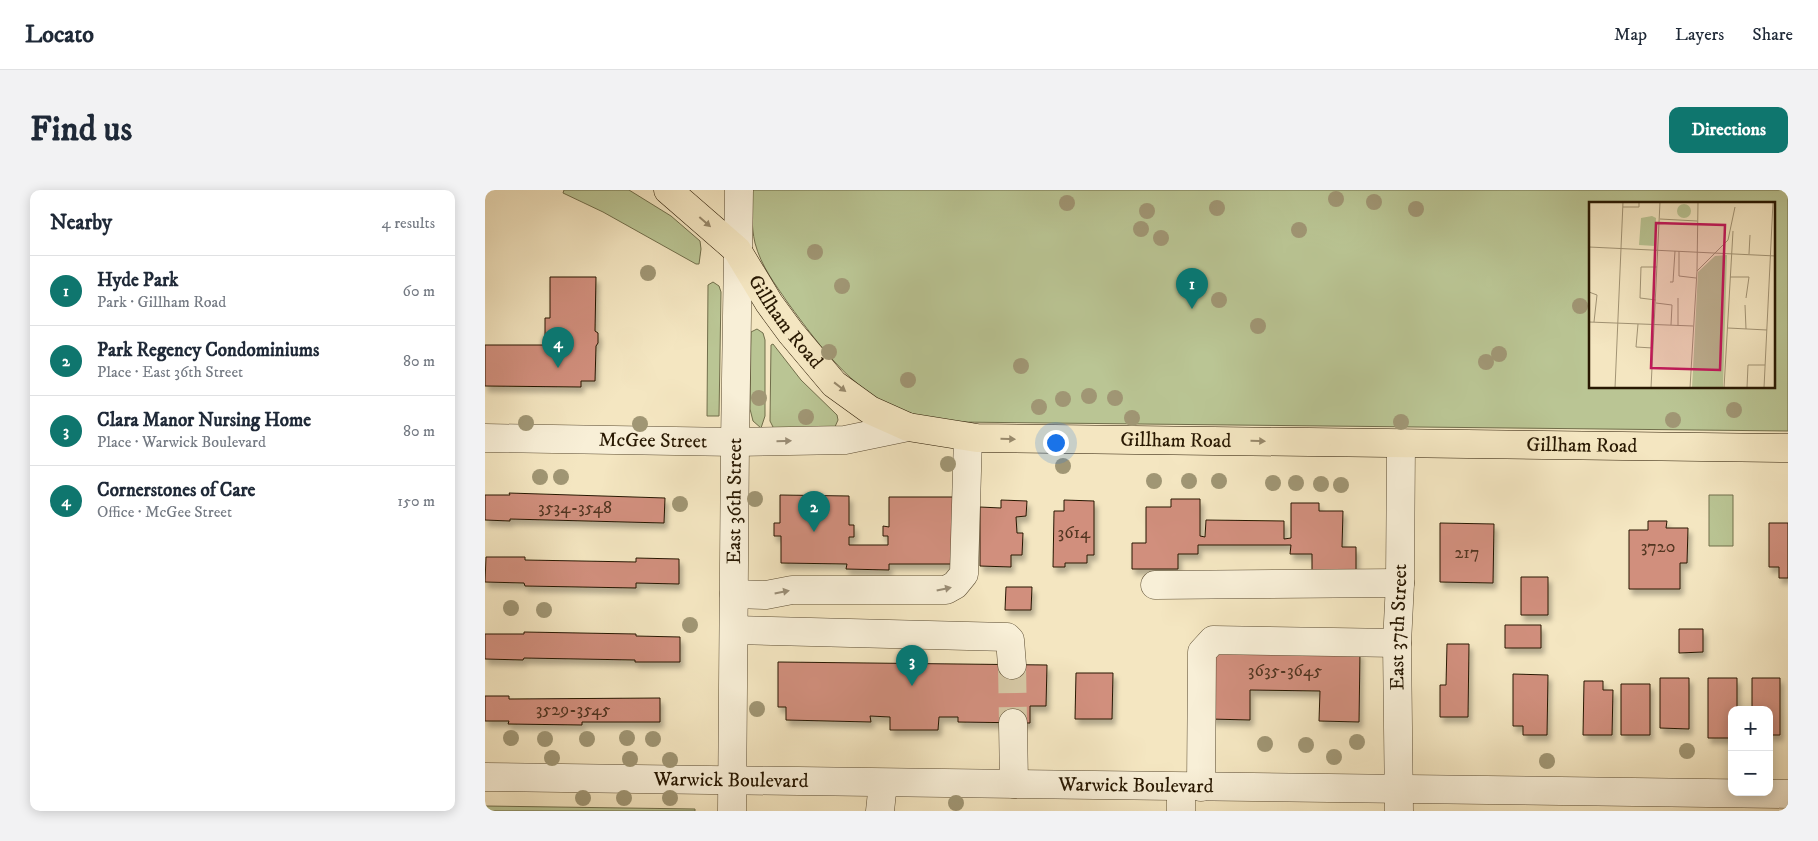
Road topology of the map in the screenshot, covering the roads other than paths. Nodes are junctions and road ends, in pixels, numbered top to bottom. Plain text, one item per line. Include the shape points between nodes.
1 (668, 190) edge
2 (739, 190) edge
3 (737, 250) junction
4 (908, 427) junction
5 (968, 437) junction
6 (485, 438) edge
7 (735, 442) junction
8 (1401, 443) junction
9 (1788, 448) edge
10 (1401, 583) junction
11 (1155, 585) dead end
12 (734, 594) junction
13 (734, 630) junction
14 (1397, 643) junction
15 (1012, 665) tunnel mouth
16 (1013, 723) tunnel mouth
17 (485, 777) edge
18 (733, 781) junction
19 (883, 783) junction
20 (1014, 784) junction
21 (1788, 794) edge
22 (1188, 795) edge
23 (1399, 800) edge
24 (1607, 802) edge
25 (732, 811) edge
26 (880, 811) edge

1 -> 3 main road, Gillham Road
2 - 3 street, East 36th Street
3 -> 4 main road, Gillham Road via 769,303 834,384 871,410
3 - 7 street, East 36th Street
4 - 5 main road, Gillham Road
7 -> 4 street, McGee Street via 845,440
5 -> 8 main road, Gillham Road
12 -> 5 street via 766,595 792,590 946,590 955,586 964,574
6 - 7 street, McGee Street
7 - 12 street, East 36th Street
8 - 9 main road, Gillham Road
8 - 10 street, East 37th Street
10 - 11 street
10 - 14 street, East 37th Street
12 - 13 street, East 36th Street
13 - 15 street via 1007,636
13 - 18 street, East 36th Street
14 - 22 street via 1213,640 1202,652
14 - 23 street, East 37th Street
16 - 20 street
17 - 18 street, Warwick Boulevard
18 - 19 street, Warwick Boulevard
18 - 25 street, East 36th Street
19 - 20 street, Warwick Boulevard
19 - 26 street
20 - 22 street, Warwick Boulevard
21 - 24 street, Warwick Boulevard
22 - 23 street, Warwick Boulevard
23 - 24 street, Warwick Boulevard

